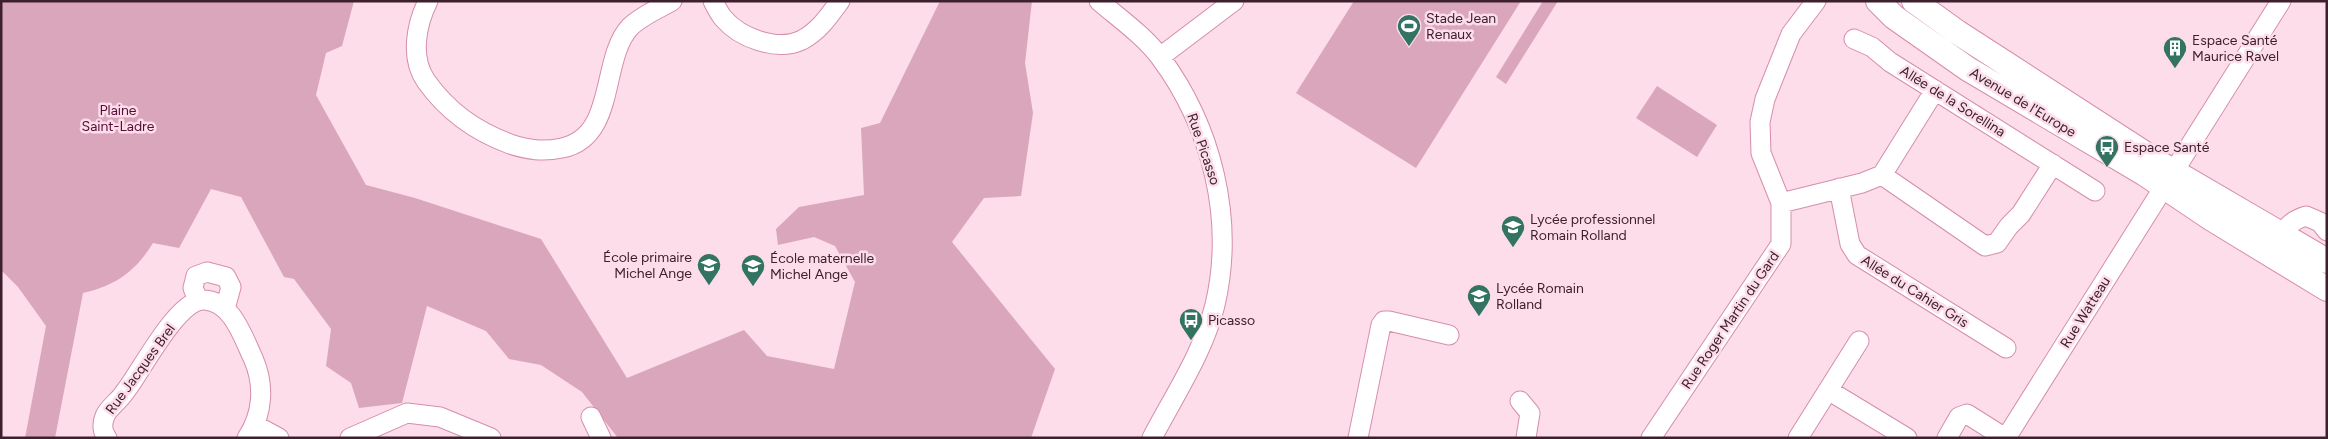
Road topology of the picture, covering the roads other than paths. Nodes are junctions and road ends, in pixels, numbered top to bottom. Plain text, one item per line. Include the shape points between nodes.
1 (428, 1) edge
2 (672, 1) edge
3 (713, 1) edge
4 (840, 1) edge
5 (1099, 1) edge
6 (1234, 1) edge
7 (1816, 1) edge
8 (1878, 1) edge
9 (1914, 1) edge
10 (2281, 1) edge
11 (1854, 39) dead end
12 (1160, 57) junction
13 (1935, 90) junction
14 (2053, 164) junction
15 (1882, 176) junction
16 (2169, 179) junction
17 (1839, 188) junction
18 (2095, 190) dead end
19 (1781, 203) junction
20 (2327, 231) edge
21 (2277, 245) junction
22 (2327, 261) edge
23 (2327, 289) edge
24 (194, 303) junction
25 (225, 309) junction
26 (1448, 335) dead end
27 (1859, 341) dead end
28 (2006, 348) dead end
29 (1828, 390) junction
30 (1520, 401) dead end
31 (591, 416) dead end
32 (251, 431) edge
33 (107, 438) edge
34 (279, 438) edge
35 (350, 438) edge
36 (491, 438) edge
37 (601, 438) edge
38 (1152, 438) edge
39 (1358, 438) edge
40 (1526, 438) edge
41 (1651, 438) edge
42 (1798, 438) edge
43 (1906, 438) edge
44 (1947, 438) edge
45 (2006, 438) edge

1 - 2 street via 418,30 418,63 436,95 465,122 494,138 526,150 549,151 569,146 584,137 598,119 620,44 630,28
3 - 4 street via 724,18 740,32 759,41 777,44 801,40 823,24
5 - 12 street, Rue Picasso via 1140,35
6 - 12 street
7 - 19 street, Rue Roger Martin du Gard via 1790,34 1765,99 1760,122 1761,153
8 - 16 main road, Avenue de l'Europe via 1894,17 1968,69
9 - 16 main road, Avenue de l'Europe
10 - 16 street, Rue Watteau
11 - 13 street, Allée de la Sorellina via 1872,47
12 - 38 street, Rue Picasso via 1188,102 1208,151 1221,205 1223,236 1218,287 1201,346
13 - 14 street, Allée de la Sorellina
13 - 15 street
14 - 15 street via 2021,214 1997,243 1985,246
14 - 18 street, Allée de la Sorellina
15 - 17 street
16 - 21 main road, Avenue de l'Europe
16 - 45 street, Rue Watteau
17 - 19 street
17 - 28 street, Allée du Cahier Gris via 1850,244 1857,255
19 - 41 street, Rue Roger Martin du Gard via 1781,244 1775,255
20 - 21 street via 2320,222 2306,216 2294,219
21 - 22 main road, Avenue de l'Europe
21 - 23 main road, Avenue de l'Europe
24 - 25 street via 218,303
24 - 25 street via 196,276 207,272 226,277 231,287
24 - 33 street, Rue Jacques Brel via 166,329 125,393 105,414 102,424
25 - 32 street via 246,342 256,366 261,407
26 - 39 street via 1388,321 1381,325
27 - 29 street
29 - 42 street
29 - 43 street
30 - 40 street via 1530,413
31 - 37 street
32 - 34 street
35 - 36 street via 407,413 440,417
44 - 45 street, Rue Watteau via 1959,417 1967,414

